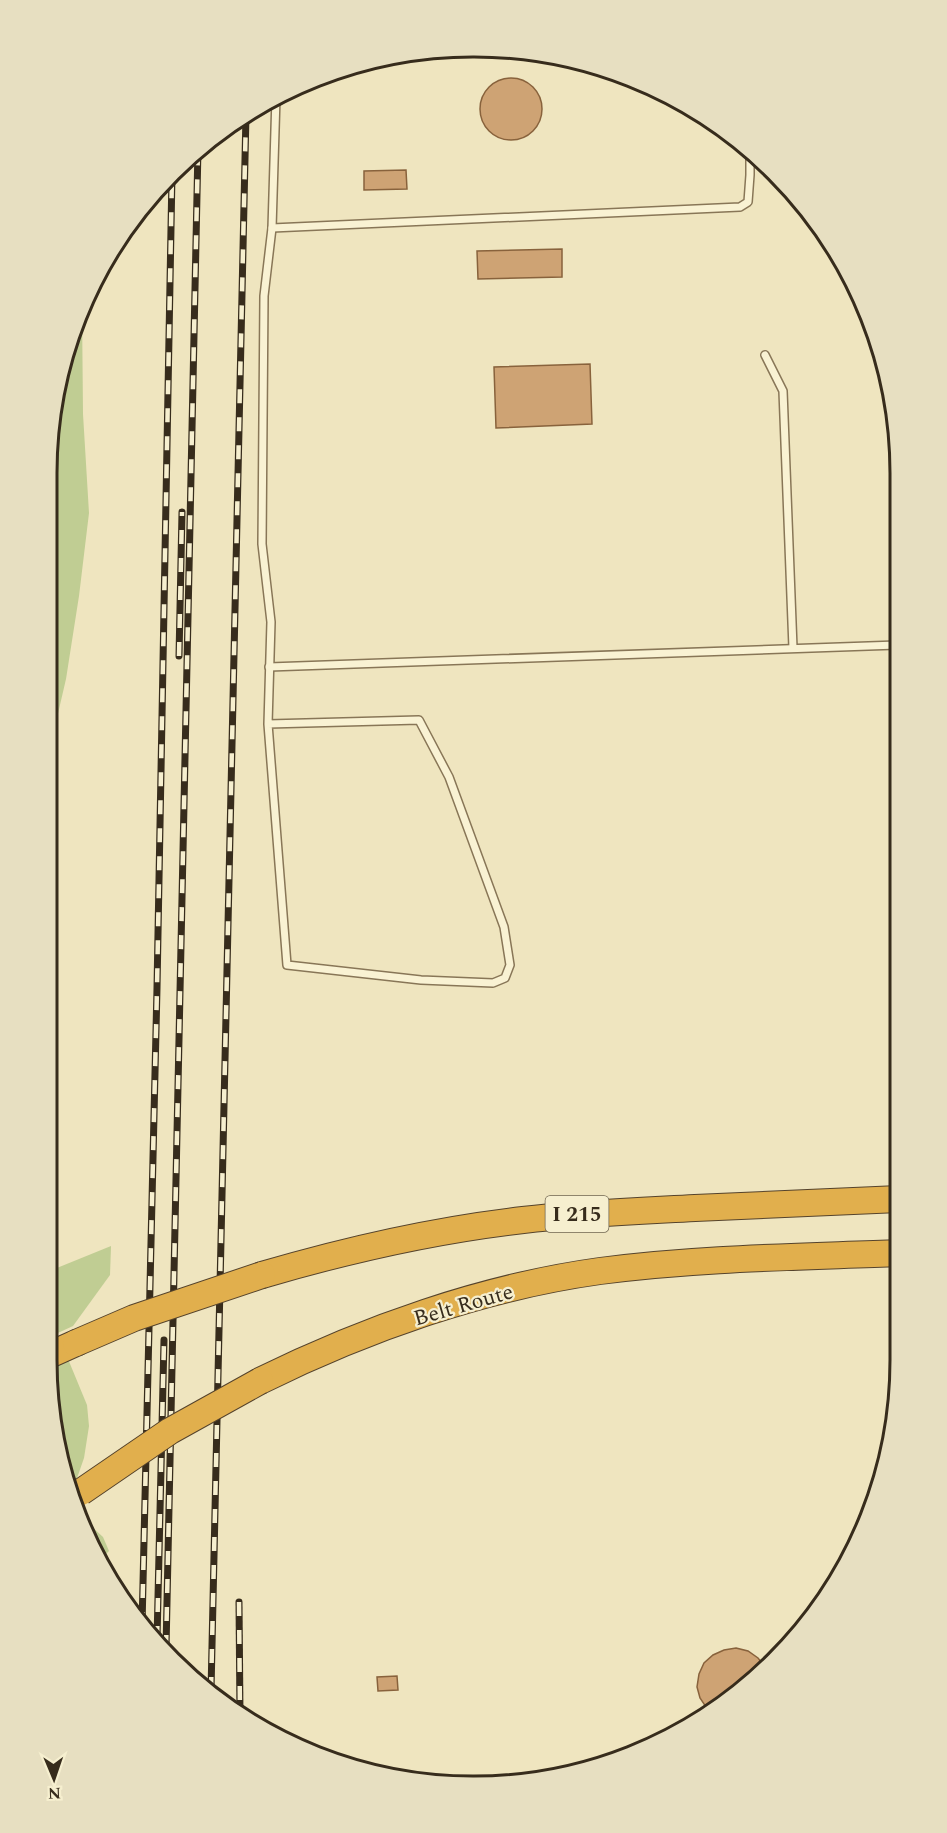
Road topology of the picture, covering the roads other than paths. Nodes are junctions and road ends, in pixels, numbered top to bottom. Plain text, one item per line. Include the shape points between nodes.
1 (276, 107) edge
2 (750, 162) edge
3 (272, 228) junction
4 (765, 355) dead end
5 (890, 645) edge
6 (793, 648) junction
7 (269, 667) junction
8 (268, 724) junction
9 (890, 1198) edge
10 (890, 1253) edge
11 (57, 1351) edge
12 (79, 1494) edge

1 - 3 lane
2 - 3 lane via 748,202 740,207
3 - 7 lane via 264,296 262,532 271,622
4 - 6 lane via 783,391
5 - 6 lane
6 - 7 lane
7 - 8 lane
8 - 8 lane via 419,720 449,777 504,927 510,965 505,978 493,983 421,980 287,965
9 - 11 highway, I 215, bridge via 600,1213 446,1231 262,1275 134,1318
10 - 12 highway, Belt Route, bridge via 690,1262 609,1270 499,1292 400,1322 328,1349 260,1381 170,1431

